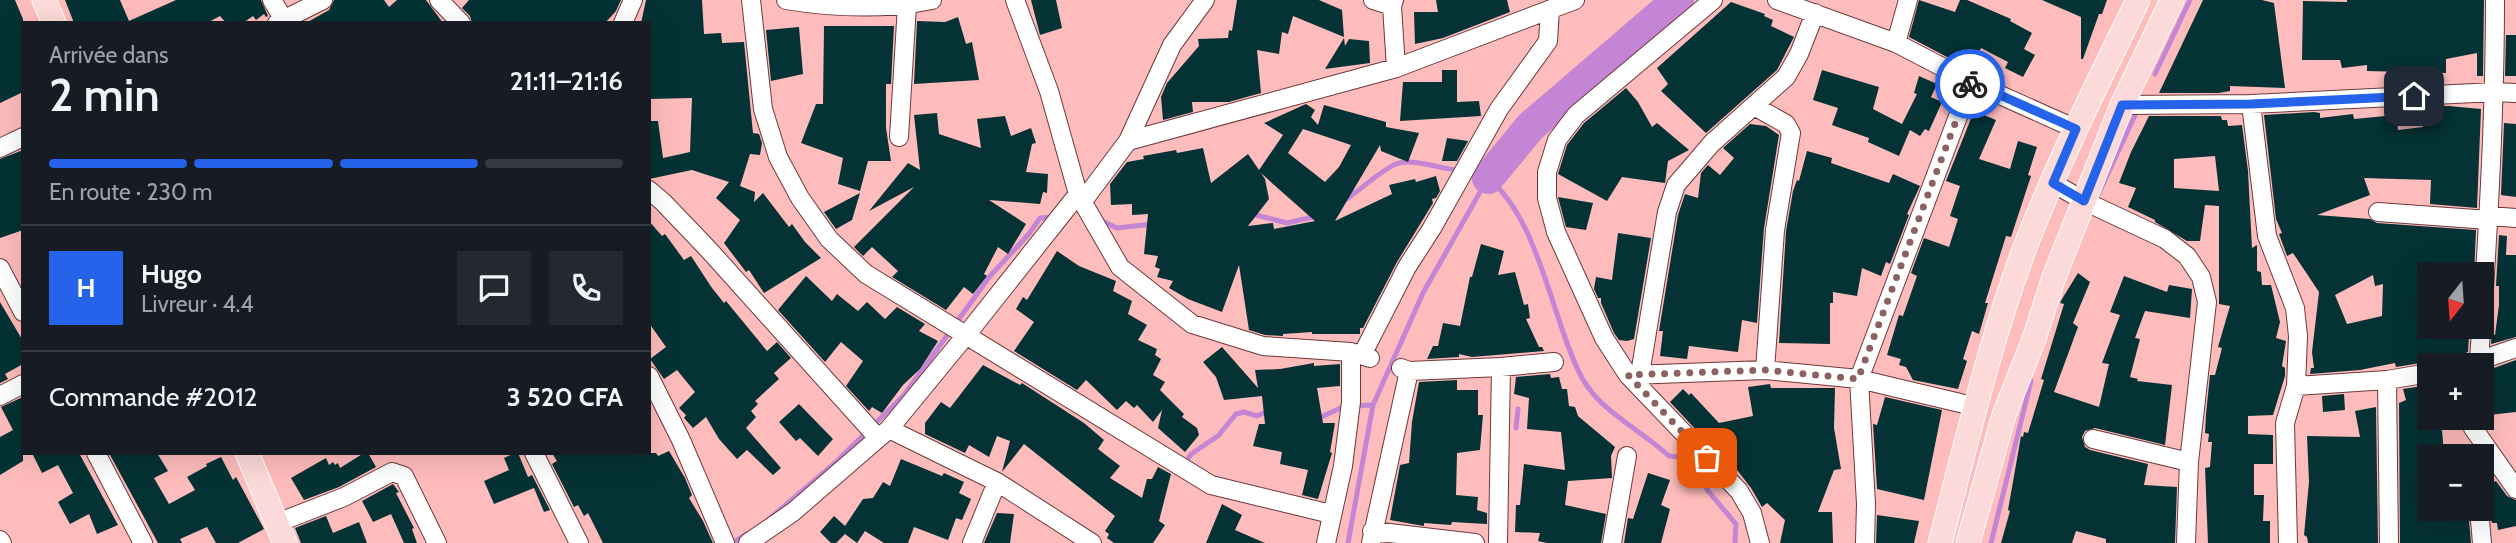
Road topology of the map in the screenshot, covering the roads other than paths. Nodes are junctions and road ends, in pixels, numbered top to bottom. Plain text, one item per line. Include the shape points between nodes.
1 (44, 0) edge
2 (272, 0) edge
3 (323, 0) edge
4 (439, 0) edge
5 (633, 0) edge
6 (751, 0) edge
7 (786, 0) edge
8 (932, 0) edge
9 (1015, 0) edge
10 (1205, 0) edge
11 (1373, 0) edge
12 (1575, 0) edge
13 (1713, 0) edge
14 (1777, 0) edge
15 (1908, 0) edge
16 (2138, 0) edge
17 (2172, 0) edge
18 (2495, 0) edge
19 (1393, 3) edge
20 (906, 5) junction
21 (1550, 10) junction
22 (1815, 13) junction
23 (53, 21) edge
24 (282, 21) edge
25 (285, 21) edge
26 (459, 21) edge
27 (624, 21) edge
28 (1896, 43) junction
29 (1396, 68) junction
30 (1971, 82) junction
31 (2495, 92) junction
32 (2516, 93) edge
33 (2251, 104) junction
34 (2122, 105) junction
35 (1754, 106) junction
36 (2076, 129) junction
37 (899, 137) dead end
38 (21, 139) edge
39 (1128, 141) junction
40 (0, 148) edge
41 (2053, 183) junction
42 (651, 192) edge
43 (1081, 197) junction
44 (2084, 201) junction
45 (2378, 212) dead end
46 (2489, 218) junction
47 (2516, 218) edge
48 (0, 268) edge
49 (21, 308) edge
50 (967, 334) junction
51 (2516, 348) edge
52 (2472, 353) edge
53 (1361, 355) junction
54 (2494, 355) edge
55 (1554, 362) dead end
56 (1501, 368) junction
57 (1765, 370) junction
58 (1634, 375) junction
59 (2417, 375) edge
60 (1858, 379) junction
61 (651, 380) edge
62 (2387, 380) junction
63 (21, 385) edge
64 (2295, 386) junction
65 (0, 396) edge
66 (1977, 407) junction
67 (2477, 430) edge
68 (883, 433) junction
69 (2093, 439) dead end
70 (97, 455) edge
71 (248, 455) edge
72 (535, 455) edge
73 (1628, 456) dead end
74 (2189, 462) junction
75 (998, 482) junction
76 (2516, 489) edge
77 (1331, 514) junction
78 (2480, 521) edge
79 (281, 533) edge
80 (1371, 537) edge
81 (144, 543) edge
82 (437, 543) edge
83 (579, 543) edge
84 (725, 543) edge
85 (748, 543) edge
86 (972, 543) edge
87 (1092, 543) edge
88 (1326, 543) edge
89 (1475, 543) edge
90 (1498, 543) edge
91 (1612, 543) edge
92 (1760, 543) edge
93 (1865, 543) edge
94 (1940, 543) edge
95 (1968, 543) edge
96 (2186, 543) edge
97 (2288, 543) edge
98 (2389, 543) edge
99 (2482, 543) edge

1 - 23 main road
2 - 24 street
3 - 25 street
4 - 26 street
5 - 27 street
6 - 50 street via 763,109 778,157 800,198 829,239 866,274
7 - 20 street via 861,8
8 - 20 street
9 - 43 street
10 - 39 street via 1172,45
11 - 19 street
12 - 21 street
13 - 58 street via 1576,115 1557,140 1547,172 1556,232 1604,338
14 - 22 street
15 - 28 street
16 - 36 main road
17 - 34 main road
18 - 31 street
19 - 29 street
20 - 37 street
21 - 29 street
21 - 53 street via 1544,47 1499,109
22 - 28 street
22 - 35 street via 1786,77
28 - 30 street
29 - 39 street
30 - 36 street
30 - 60 street
31 - 32 street
31 - 33 street
31 - 46 street
33 - 34 street
33 - 64 street via 2267,236 2295,308
34 - 44 main road
35 - 57 street via 1787,124 1791,133 1775,230
35 - 58 street via 1712,143 1676,186
36 - 41 main road
38 - 40 street
39 - 43 street
41 - 44 street
41 - 66 main road via 2029,237
42 - 68 street
43 - 50 street
43 - 53 street via 1120,267 1192,324 1262,346
44 - 74 street via 2165,239 2187,256 2201,277 2207,302
44 - 95 main road via 2004,415
45 - 46 street
46 - 47 street
46 - 52 street
48 - 49 street
50 - 68 street
50 - 77 street via 1211,485
51 - 54 street
53 - 77 street
55 - 56 street
56 - 80 street via 1405,369
56 - 90 street
57 - 58 street
57 - 60 street
58 - 92 street via 1739,491 1752,513
59 - 62 street
60 - 66 street
60 - 93 street
61 - 84 street
62 - 64 street
62 - 98 street
63 - 65 street
64 - 97 street via 2285,423
66 - 94 main road
67 - 76 street
68 - 75 street
68 - 85 street via 793,512
69 - 74 street
70 - 81 street
71 - 79 main road
72 - 83 street
73 - 91 street
74 - 96 street
75 - 86 street
75 - 87 street
77 - 88 street
78 - 99 street
79 - 82 street via 344,496 398,472
80 - 89 street

